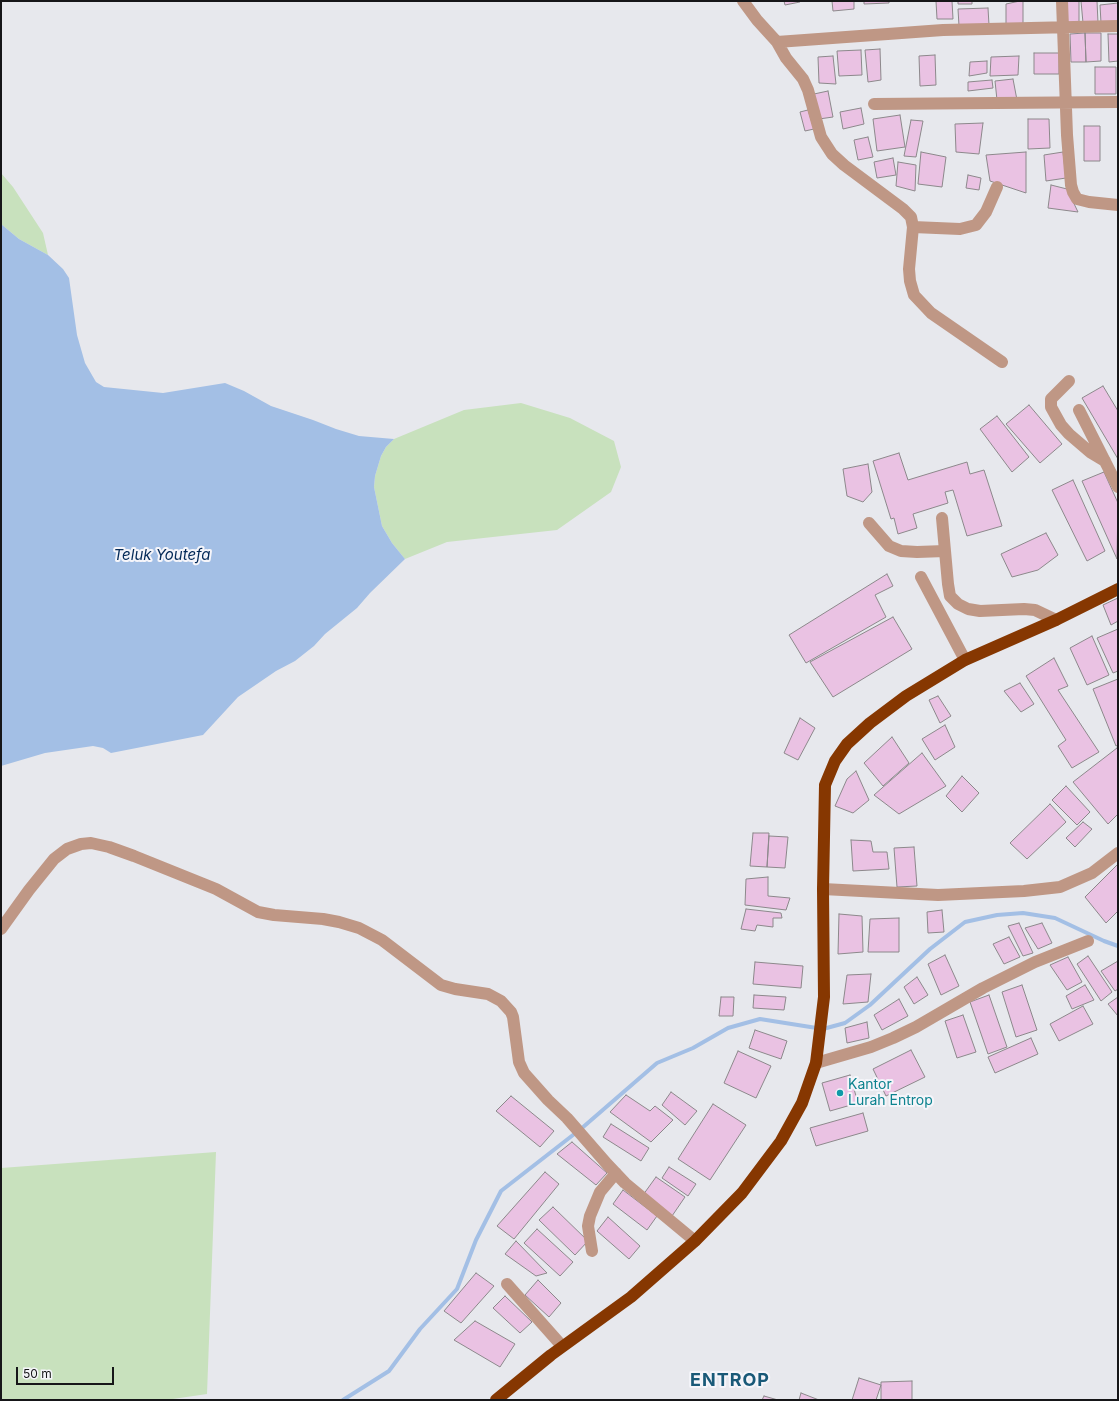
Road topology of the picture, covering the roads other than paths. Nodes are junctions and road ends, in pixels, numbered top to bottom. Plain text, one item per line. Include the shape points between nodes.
1 (743, 1) edge
2 (1062, 1) edge
3 (1118, 26) edge
4 (1062, 27) junction
5 (777, 42) junction
6 (1066, 102) junction
7 (1118, 102) edge
8 (874, 104) dead end
9 (997, 187) dead end
10 (1118, 205) edge
11 (913, 227) junction
12 (1002, 362) dead end
13 (1069, 381) dead end
14 (1079, 410) dead end
15 (1105, 461) junction
16 (1118, 487) edge
17 (942, 518) dead end
18 (869, 523) dead end
19 (945, 551) junction
20 (921, 577) dead end
21 (1118, 589) edge
22 (1056, 620) junction
23 (965, 660) junction
24 (1118, 853) edge
25 (823, 889) junction
26 (1, 929) edge
27 (1088, 941) dead end
28 (816, 1063) junction
29 (616, 1173) junction
30 (695, 1241) junction
31 (592, 1251) dead end
32 (507, 1284) dead end
33 (562, 1346) junction
34 (496, 1400) edge

1 - 5 street
2 - 4 street
3 - 4 street
4 - 5 street via 943,30
4 - 6 street
5 - 11 street via 803,79 821,136 832,154 904,209 911,217
6 - 7 street
6 - 8 street
6 - 10 street via 1073,192 1077,199
9 - 11 street via 986,212 976,224 960,229
11 - 12 street via 909,269 914,295 931,313
13 - 15 street via 1051,399 1051,407 1069,434
14 - 15 street
15 - 16 street
17 - 19 street
18 - 19 street via 889,546 901,551
19 - 22 street via 950,596 958,604 968,610 980,611 1035,610
20 - 23 street
21 - 22 highway
22 - 23 highway
23 - 25 highway via 906,696 870,723 847,744 835,761 825,785
24 - 25 street via 1092,873 1060,887 938,895
25 - 28 highway via 824,997
26 - 29 street via 54,859 67,849 81,844 109,846 216,889 258,912 323,918 351,925 382,940 441,985 488,994 501,1001 513,1017 519,1062 524,1073
27 - 28 street via 1035,962 989,985 916,1028 871,1047
28 - 30 highway via 802,1103 782,1141 742,1193
29 - 30 street
29 - 31 street via 600,1192 590,1216 588,1226
30 - 33 highway via 631,1297
32 - 33 street
33 - 34 highway

